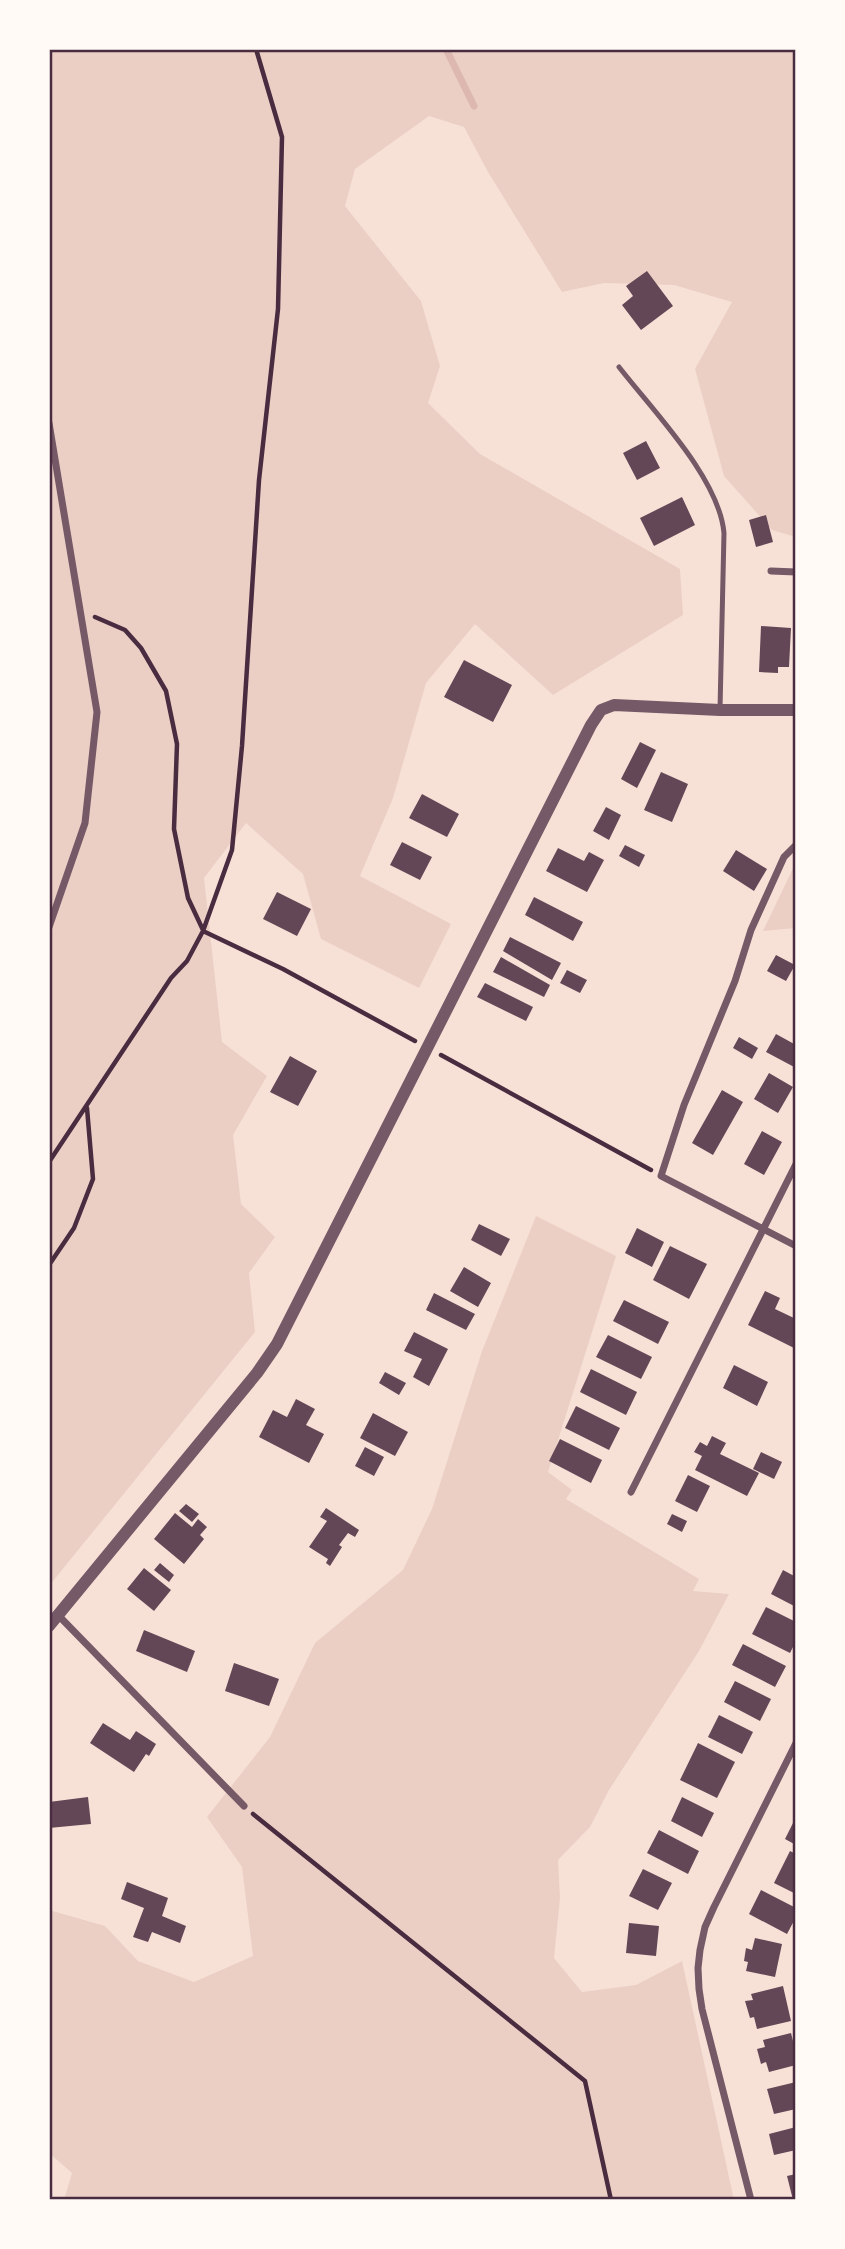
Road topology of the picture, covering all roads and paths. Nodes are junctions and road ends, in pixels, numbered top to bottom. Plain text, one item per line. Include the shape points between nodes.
1 (256, 49) edge
2 (619, 368) dead end
3 (49, 423) edge
4 (771, 570) dead end
5 (796, 572) edge
6 (82, 612) junction
7 (720, 710) junction
8 (796, 710) edge
9 (796, 845) edge
10 (49, 927) edge
11 (203, 931) junction
12 (410, 1039) dead end
13 (446, 1058) dead end
14 (87, 1107) junction
15 (49, 1162) edge
16 (796, 1164) edge
17 (661, 1176) junction
18 (763, 1228) junction
19 (796, 1246) edge
20 (49, 1265) edge
21 (631, 1492) dead end
22 (58, 1615) junction
23 (49, 1626) edge
24 (796, 1743) edge
25 (244, 1806) joint
26 (611, 2200) edge
27 (751, 2200) edge

1 - 11 path via 282,137 278,309 259,480 232,850
2 - 7 lane via 699,469 722,516
3 - 6 street
4 - 5 street
6 - 10 street via 96,726 85,823
6 - 11 path via 125,631 141,648 166,691 177,744 174,829 188,898
7 - 8 street
7 - 22 street via 614,705 601,710 272,1353
9 - 17 street via 783,858 751,930
11 - 12 path via 284,969
11 - 14 path
13 - 17 path
14 - 15 path
14 - 20 path via 93,1179 74,1228
16 - 18 street
17 - 18 street
18 - 19 street
18 - 21 street
22 - 23 street
22 - 25 street
24 - 27 street via 709,1917 698,1968 702,2009
25 - 26 path via 585,2081

